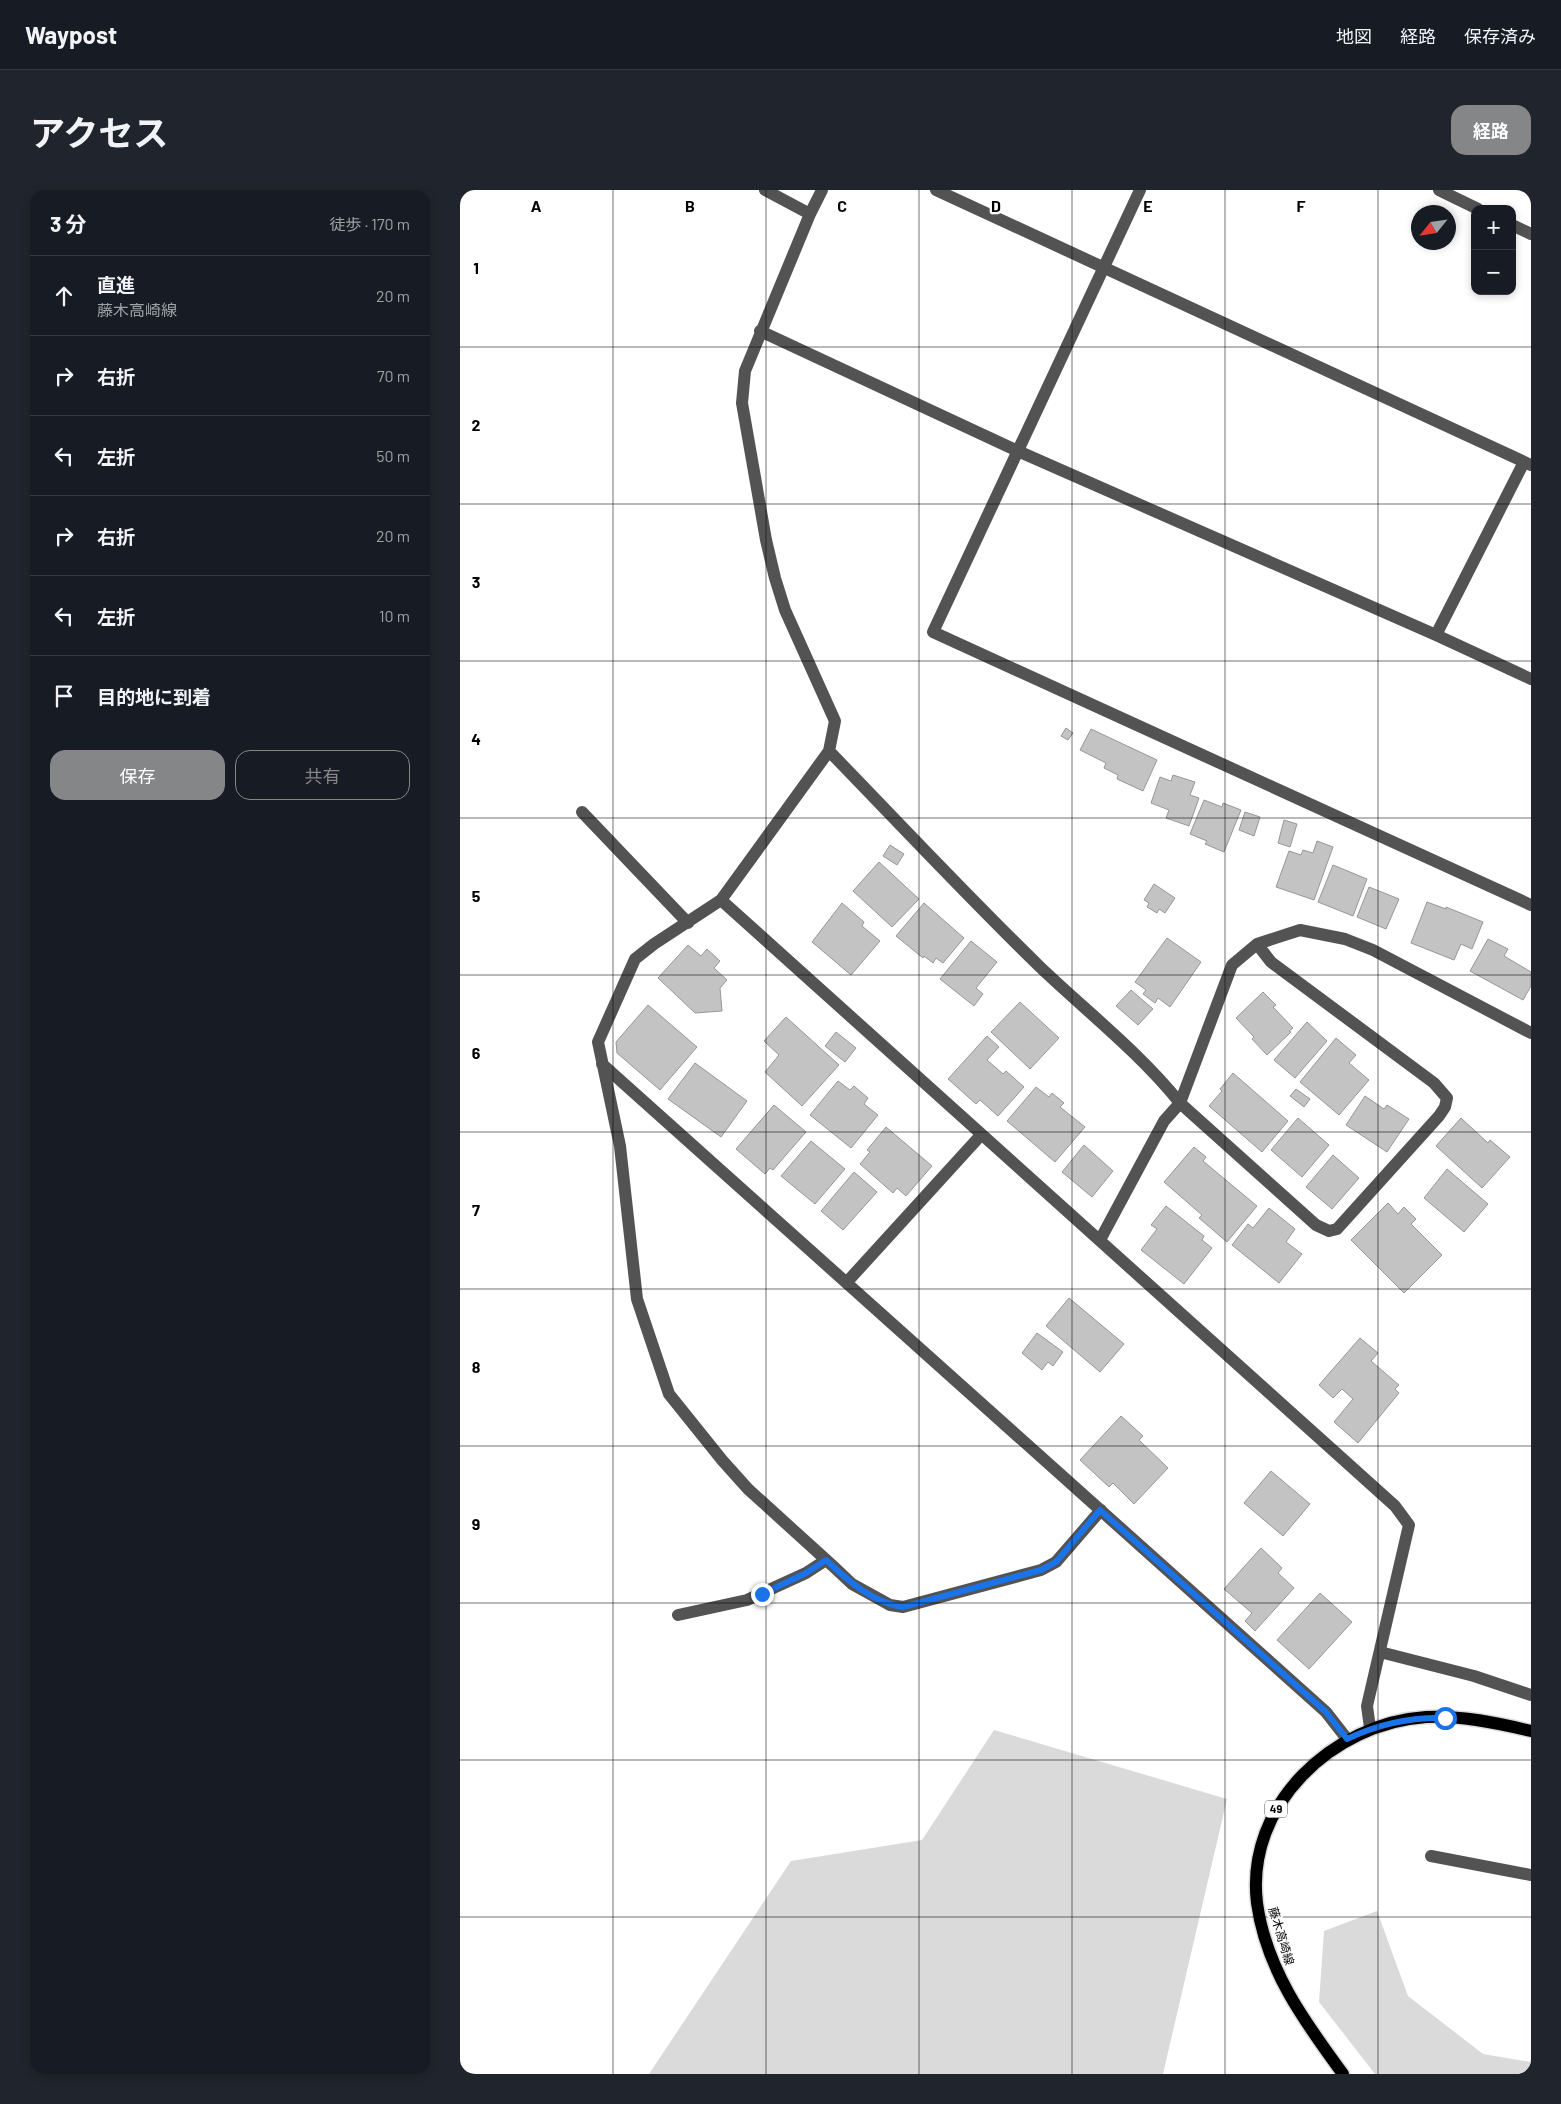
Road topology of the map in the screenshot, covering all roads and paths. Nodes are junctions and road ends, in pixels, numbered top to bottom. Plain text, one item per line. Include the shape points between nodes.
1 (765, 190) edge
2 (822, 190) edge
3 (936, 190) edge
4 (1140, 190) edge
5 (1439, 190) edge
6 (1471, 206) edge
7 (810, 214) junction
8 (1516, 227) edge
9 (1531, 234) edge
10 (1105, 268) junction
11 (760, 332) junction
12 (1020, 452) junction
13 (1527, 464) edge
14 (1436, 634) junction
15 (1531, 679) edge
16 (829, 751) junction
17 (582, 812) dead end
18 (721, 900) junction
19 (1531, 905) edge
20 (688, 922) junction
21 (1257, 944) junction
22 (1531, 1033) edge
23 (602, 1064) junction
24 (1180, 1103) junction
25 (981, 1135) junction
26 (1100, 1240) junction
27 (847, 1282) junction
28 (1100, 1510) junction
29 (826, 1560) junction
30 (678, 1615) dead end
31 (1380, 1652) junction
32 (1531, 1695) edge
33 (1370, 1728) junction
34 (1531, 1731) edge
35 (1347, 1739) junction
36 (1431, 1856) dead end
37 (1531, 1875) edge
38 (1342, 2074) edge

1 - 7 street
2 - 7 street
3 - 10 street
4 - 10 street
5 - 6 street
7 - 11 street
8 - 9 street
10 - 12 street
10 - 13 street
11 - 12 street
11 - 16 street via 745,371 742,403 748,444 766,540 784,610 835,721
12 - 14 street
12 - 19 street via 934,632
13 - 14 street
14 - 15 street
16 - 18 street
16 - 24 street via 976,905 1162,1080
17 - 20 street
18 - 20 street
18 - 25 street
20 - 23 street via 635,959 598,1042
21 - 22 street via 1300,930 1345,939 1400,963
21 - 24 street via 1232,966
21 - 24 street via 1271,962 1434,1083 1447,1098 1445,1108 1343,1223 1329,1231 1316,1225
23 - 27 street
23 - 29 street via 620,1146 637,1299 670,1394 748,1489
24 - 26 street via 1164,1122
25 - 26 street
25 - 27 street
26 - 31 street via 1395,1506 1409,1525
27 - 28 street
28 - 29 street via 1056,1562 1041,1570 903,1607 890,1605 852,1584
28 - 35 street via 1326,1712
29 - 30 street via 806,1573 747,1600
31 - 32 street via 1474,1676
31 - 33 street via 1367,1706
33 - 34 main road, 藤木高崎線 / 49 via 1436,1717
33 - 35 main road, 藤木高崎線 / 49
35 - 38 main road, 藤木高崎線 / 49 via 1305,1772 1275,1811 1262,1842 1257,1875 1261,1924 1276,1968 1299,2013
36 - 37 street

